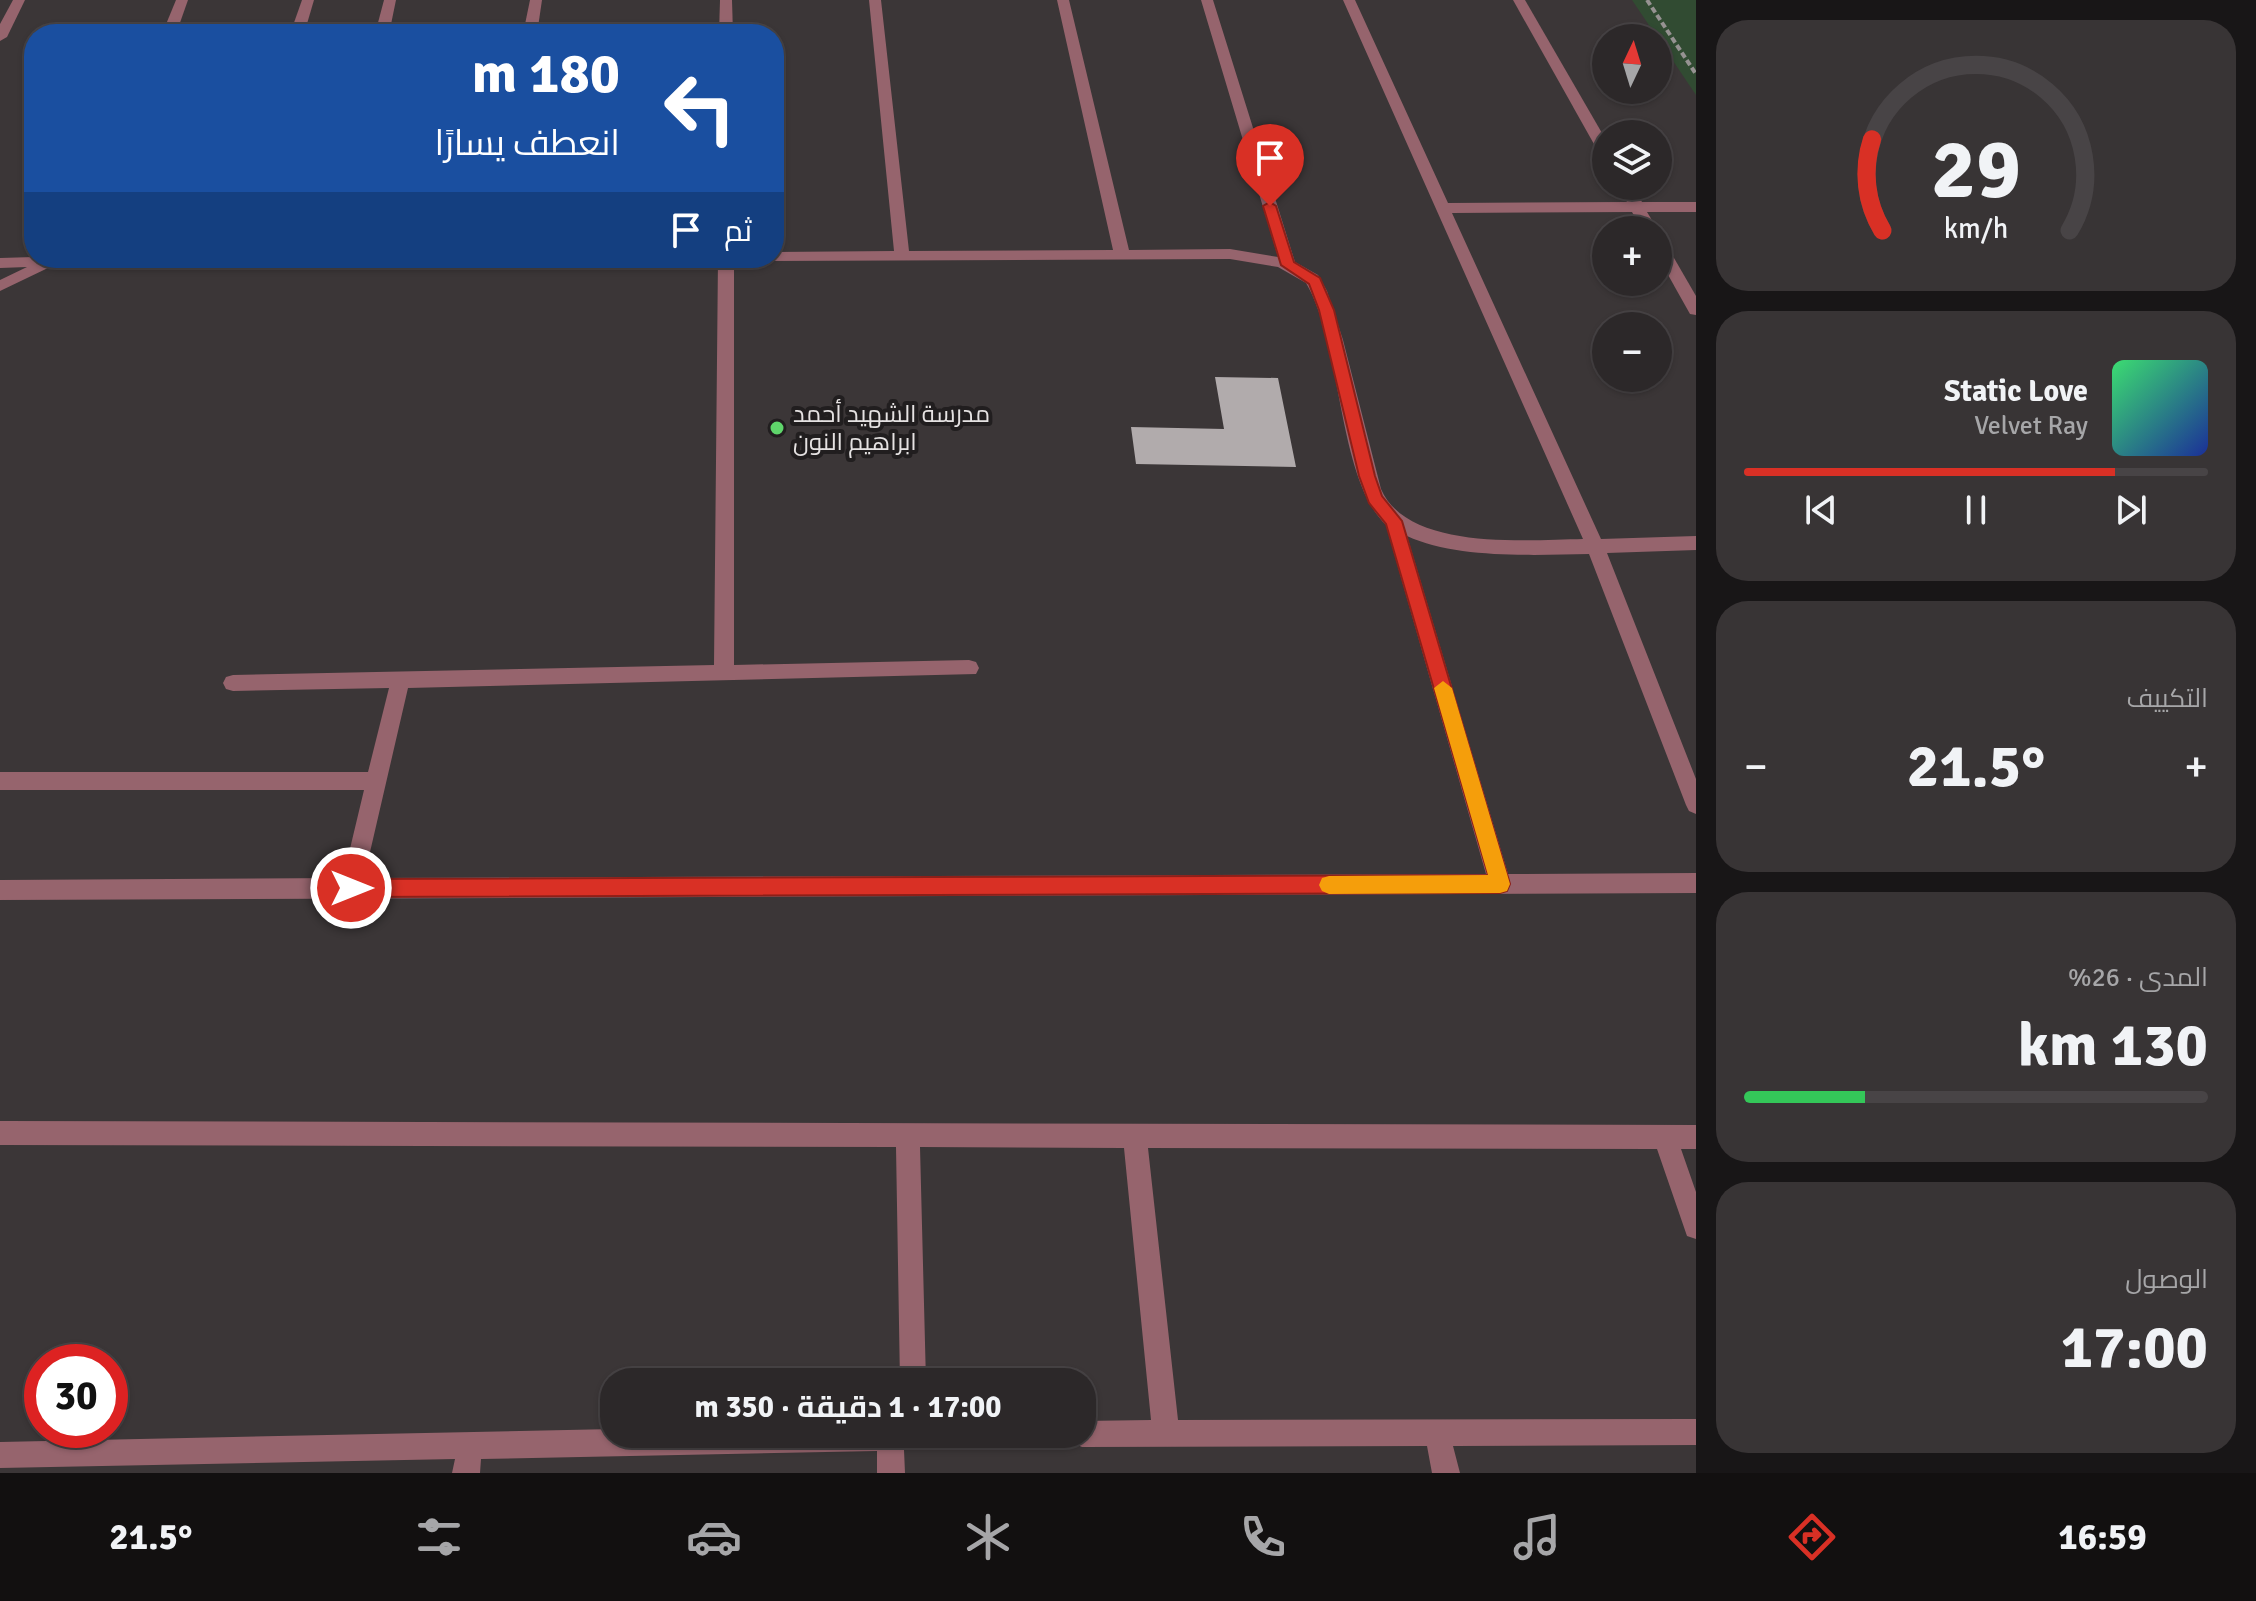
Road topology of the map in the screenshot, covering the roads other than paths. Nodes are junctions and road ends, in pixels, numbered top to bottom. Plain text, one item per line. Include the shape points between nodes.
1 (19, 0) edge
2 (182, 0) edge
3 (308, 0) edge
4 (390, 0) edge
5 (536, 0) edge
6 (726, 0) edge
7 (875, 0) edge
8 (1063, 0) edge
9 (1207, 0) edge
10 (1349, 0) edge
11 (1519, 0) edge
12 (173, 24) edge
13 (300, 24) edge
14 (384, 24) edge
15 (532, 24) edge
16 (726, 24) edge
17 (0, 37) edge
18 (1592, 128) edge
19 (1633, 200) edge
20 (1696, 207) edge
21 (1443, 208) junction
22 (1637, 208) junction
23 (1642, 216) edge
24 (1122, 254) junction
25 (902, 256) junction
26 (784, 257) edge
27 (24, 262) edge
28 (0, 263) edge
29 (1288, 265) junction
30 (38, 268) edge
31 (726, 268) edge
32 (1672, 268) edge
33 (0, 286) edge
34 (1696, 310) edge
35 (1394, 521) junction
36 (1696, 543) edge
37 (1594, 544) junction
38 (969, 668) dead end
39 (724, 674) junction
40 (400, 681) junction
41 (233, 683) dead end
42 (0, 781) edge
43 (375, 781) junction
44 (1696, 805) edge
45 (1696, 883) edge
46 (1500, 884) junction
47 (351, 888) junction
48 (0, 890) edge
49 (0, 1133) edge
50 (908, 1136) junction
51 (1135, 1136) junction
52 (1665, 1137) junction
53 (1696, 1137) edge
54 (1696, 1227) edge
55 (913, 1368) edge
56 (1437, 1432) junction
57 (1696, 1432) edge
58 (1166, 1433) junction
59 (1096, 1434) edge
60 (600, 1442) edge
61 (470, 1445) junction
62 (901, 1448) edge
63 (0, 1455) edge
64 (73, 1463) edge
65 (466, 1473) edge
66 (891, 1473) edge
67 (1446, 1473) edge

1 - 17 street
2 - 12 street
3 - 13 street
4 - 14 street
5 - 15 street
6 - 16 street
7 - 25 street
8 - 24 street
9 - 29 street
10 - 21 street
11 - 18 street
19 - 22 street
20 - 22 street
21 - 22 street
21 - 37 street
22 - 23 street
24 - 25 street
24 - 29 street via 1230,254
25 - 26 street
27 - 28 street
29 - 35 street via 1315,281 1367,476 1375,499
30 - 33 street
31 - 39 street
32 - 34 street
35 - 37 street via 1415,533 1452,542
35 - 46 street
36 - 37 street
37 - 44 street
38 - 39 street
39 - 40 street
40 - 41 street
40 - 43 street
42 - 43 street
43 - 47 street
45 - 46 street
46 - 47 street
47 - 48 street
49 - 50 street
50 - 51 street
50 - 55 street
51 - 52 street
51 - 58 street
52 - 53 street
52 - 54 street
56 - 57 street
56 - 58 street
56 - 67 street
58 - 59 street
60 - 61 street
61 - 64 street
61 - 65 street
62 - 66 street
63 - 64 street

